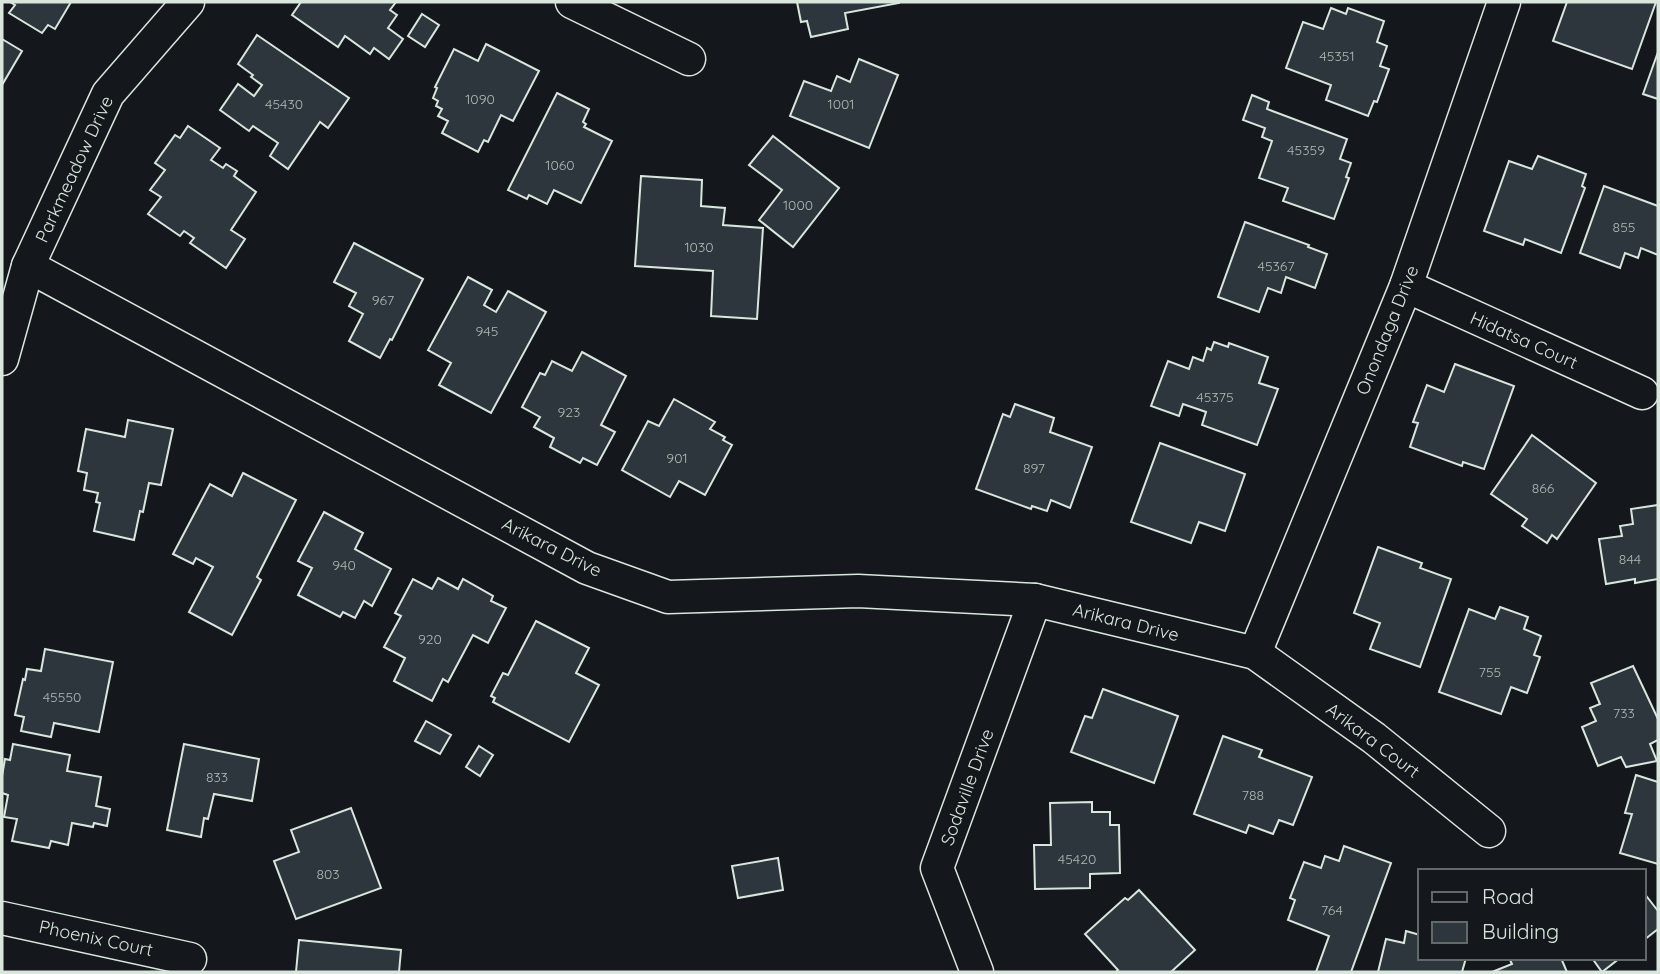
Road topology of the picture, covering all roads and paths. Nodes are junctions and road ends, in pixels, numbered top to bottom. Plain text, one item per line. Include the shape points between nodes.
1 (188, 2) edge
2 (572, 2) edge
3 (1504, 2) edge
4 (689, 59) dead end
5 (28, 267) junction
6 (1406, 286) junction
7 (2, 359) edge
8 (1642, 393) dead end
9 (1035, 600) junction
10 (1255, 653) junction
11 (1489, 831) dead end
12 (2, 918) edge
13 (190, 959) dead end
14 (977, 972) edge

1 - 5 street, Parkmeadow Drive via 108,93
2 - 4 street
3 - 6 street, Onondaga Drive
5 - 7 street, Parkmeadow Drive
5 - 9 street, Arikara Drive via 587,568 668,597 858,591
6 - 8 street, Hidatsa Court
6 - 10 street, Onondaga Drive
9 - 10 street, Arikara Drive
9 - 14 street, Sodaville Drive via 937,868
10 - 11 street, Arikara Court via 1374,738
12 - 13 street, Phoenix Court

